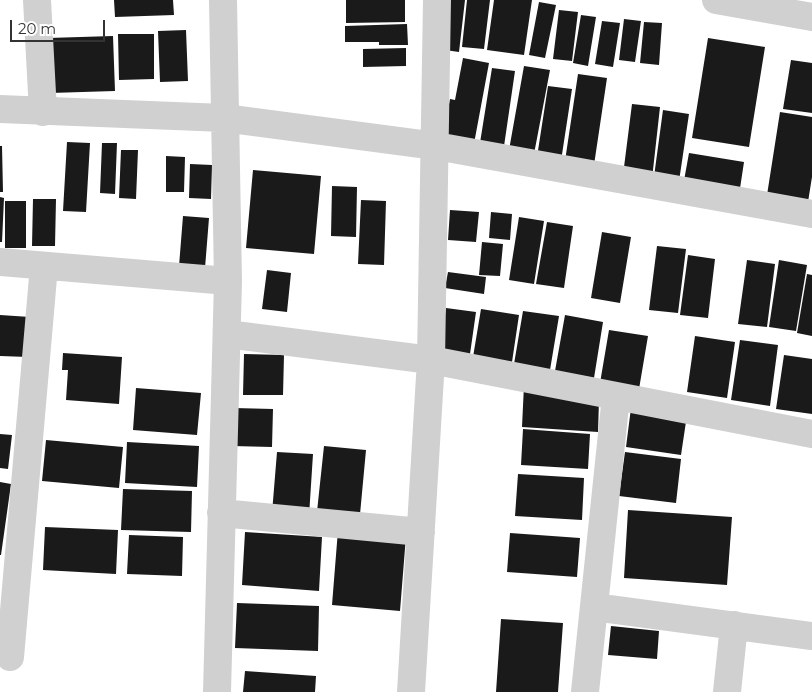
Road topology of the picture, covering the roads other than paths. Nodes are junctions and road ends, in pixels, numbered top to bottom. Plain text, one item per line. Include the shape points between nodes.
1 (37, 0) edge
2 (223, 0) edge
3 (437, 0) edge
4 (716, 0) edge
5 (812, 17) edge
6 (0, 109) edge
7 (43, 112) junction
8 (224, 118) junction
9 (436, 146) junction
10 (812, 214) edge
11 (0, 262) edge
12 (44, 266) junction
13 (228, 281) junction
14 (227, 334) junction
15 (431, 360) junction
16 (616, 396) junction
17 (812, 434) edge
18 (221, 513) junction
19 (421, 532) junction
20 (594, 607) junction
21 (734, 625) junction
22 (812, 636) edge
23 (10, 657) dead end
24 (217, 692) edge
25 (411, 692) edge
26 (586, 692) edge
27 (727, 692) edge

1 - 7 street
2 - 8 street
3 - 9 street
4 - 5 street
6 - 7 street
7 - 8 street
8 - 9 street
8 - 13 street
9 - 10 street
9 - 15 street
11 - 12 street
12 - 13 street
12 - 23 street
13 - 14 street
14 - 15 street
14 - 18 street
15 - 16 street
15 - 19 street
16 - 17 street
16 - 20 street
18 - 19 street
18 - 24 street
19 - 25 street
20 - 21 street
20 - 26 street
21 - 22 street
21 - 27 street

